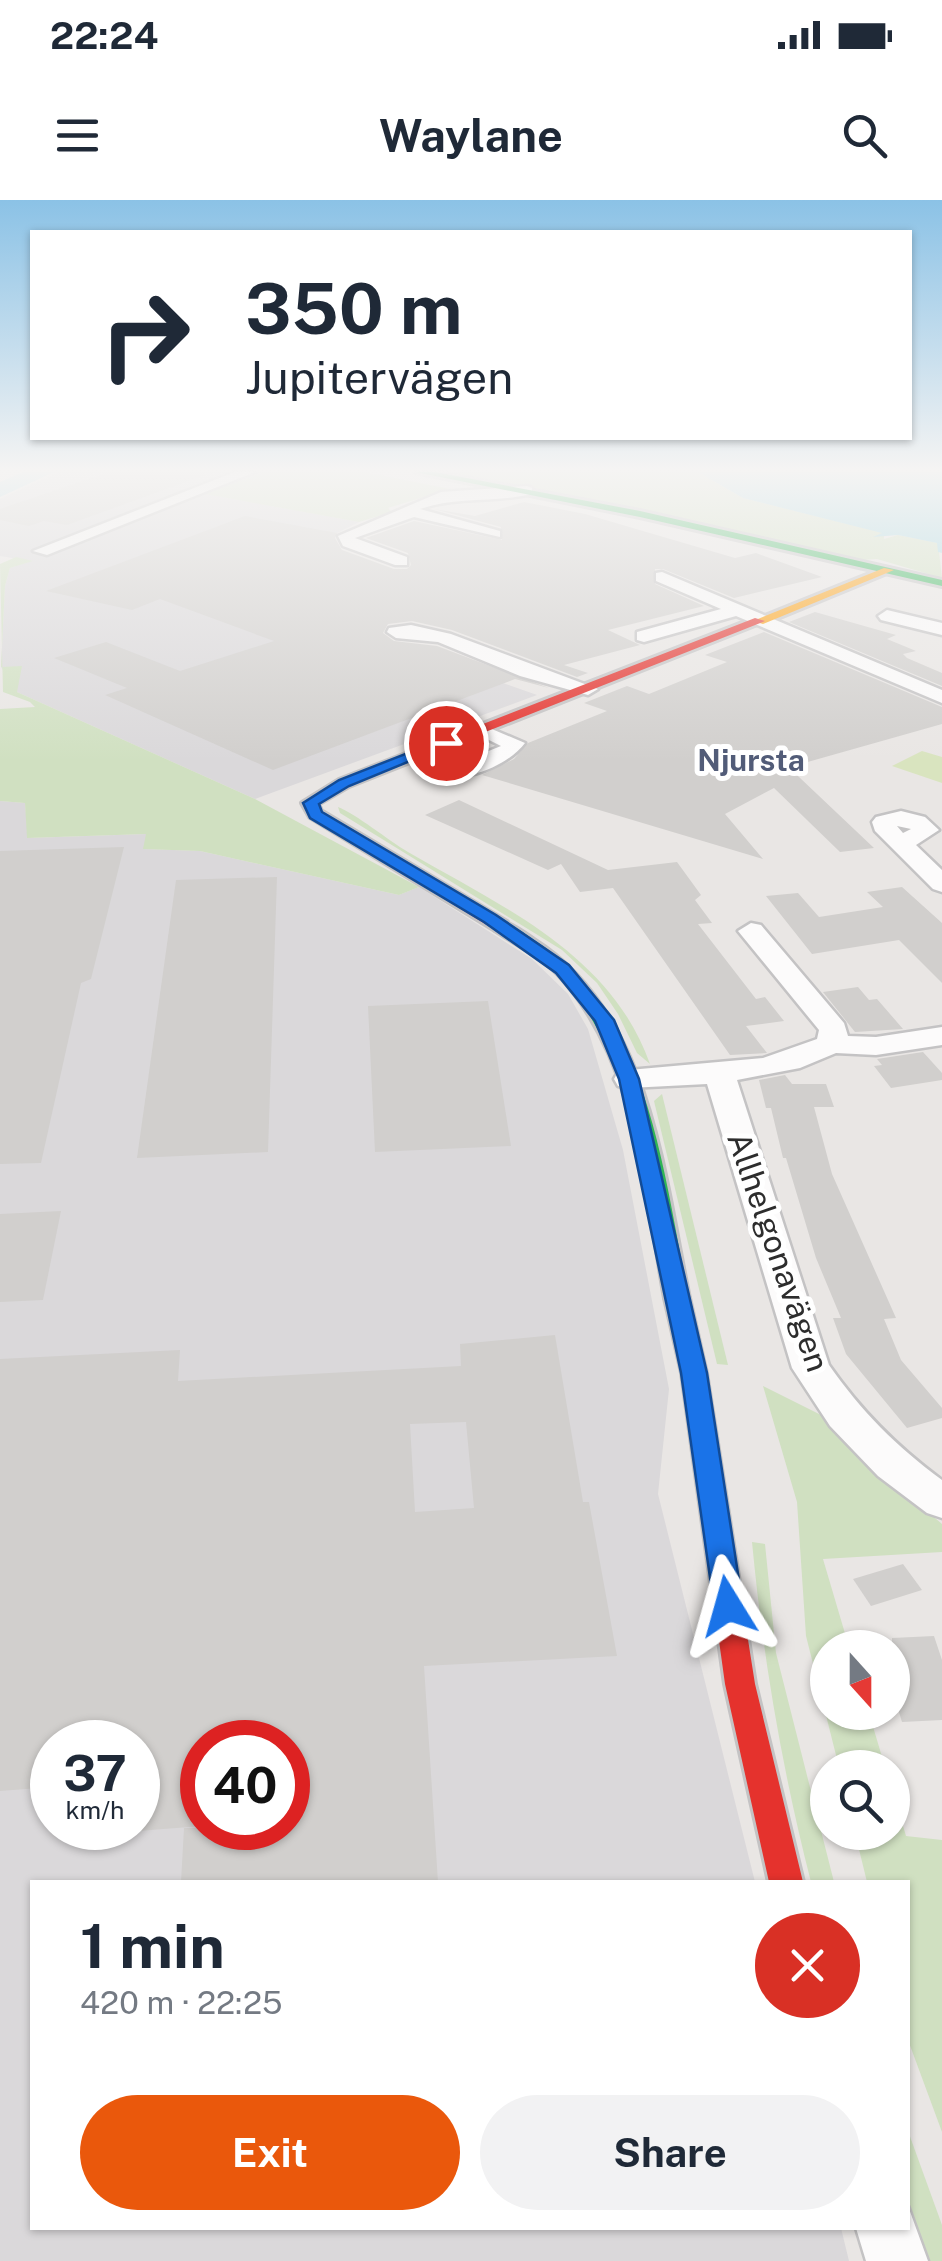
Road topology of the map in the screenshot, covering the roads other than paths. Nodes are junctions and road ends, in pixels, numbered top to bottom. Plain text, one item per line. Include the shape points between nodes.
1 (880, 568) edge
2 (888, 570) junction
3 (662, 577) dead end
4 (942, 583) edge
5 (736, 610) junction
6 (887, 616) dead end
7 (764, 620) junction
8 (942, 629) edge
9 (396, 632) dead end
10 (644, 636) dead end
11 (588, 689) junction
12 (942, 697) edge
13 (480, 730) junction
14 (462, 770) dead end
15 (900, 844) dead end
16 (942, 884) edge
17 (751, 931) dead end
18 (942, 1036) edge
19 (831, 1044) junction
20 (719, 1073) junction
21 (629, 1079) junction
22 (942, 1502) edge
23 (786, 1880) edge
24 (888, 2230) edge
25 (897, 2261) edge

1 - 2 street
2 - 4 street
2 - 7 street
3 - 5 street
5 - 7 street
5 - 10 street
6 - 8 street
7 - 11 street
7 - 12 street
9 - 11 street via 414,628
11 - 13 street
13 - 14 street via 514,743
13 - 21 street via 310,803 315,814 562,969 604,1020
15 - 16 street
17 - 19 street via 834,1030
18 - 19 street via 876,1046
19 - 20 street via 816,1055
20 - 21 street
20 - 22 street, Allhelgonavägen via 811,1368 844,1416
21 - 23 street via 694,1373 740,1684
24 - 25 street

